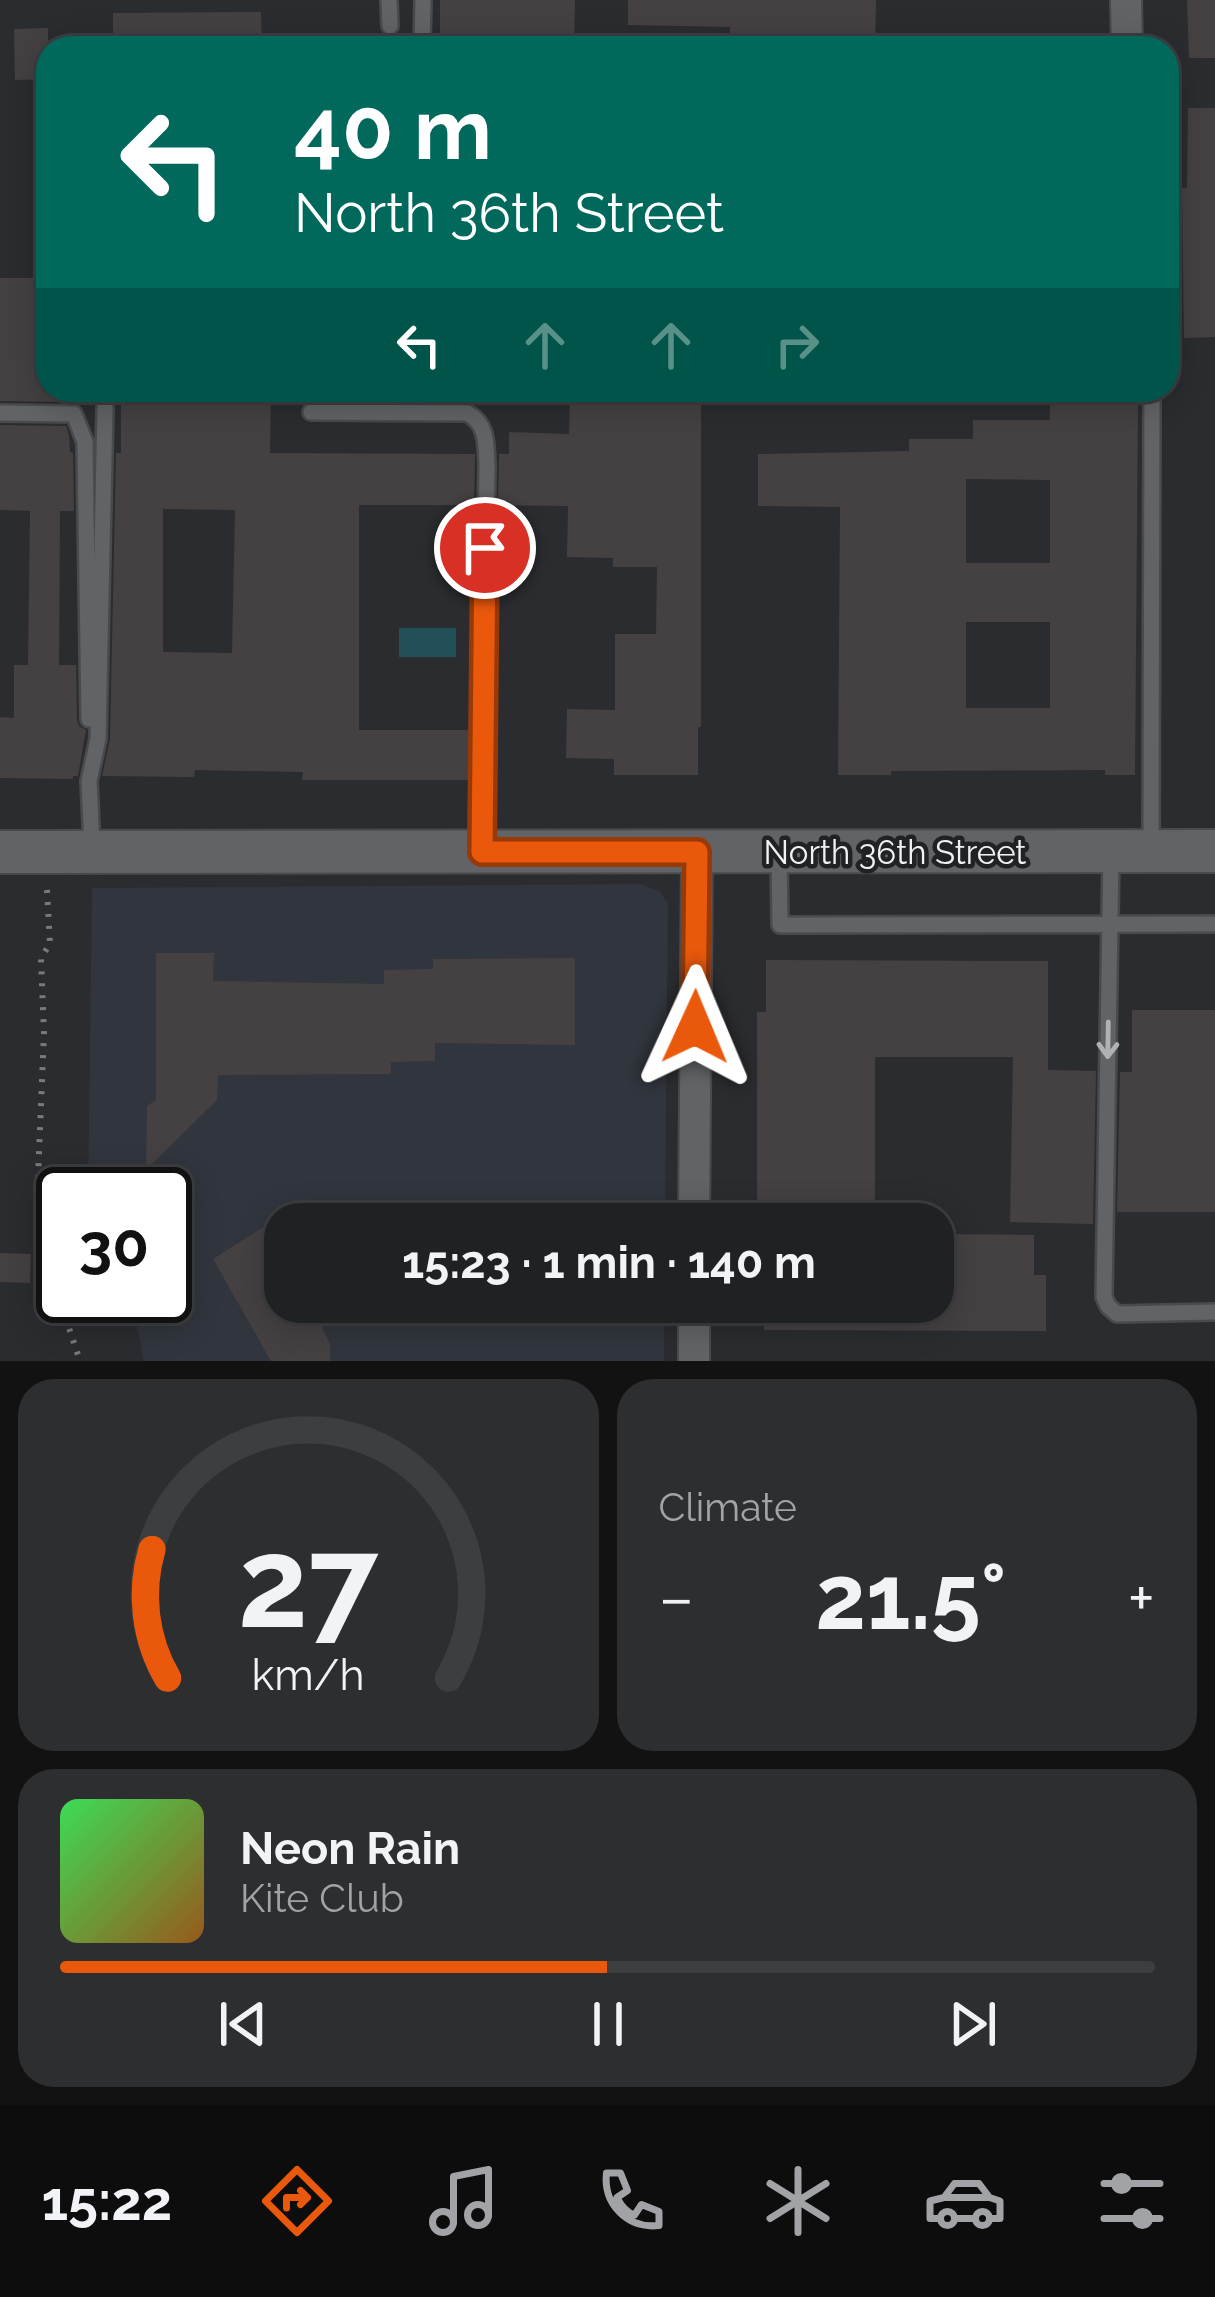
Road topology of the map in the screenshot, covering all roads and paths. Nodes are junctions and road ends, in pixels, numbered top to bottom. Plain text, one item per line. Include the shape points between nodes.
1 (389, 0) edge
2 (423, 0) edge
3 (1126, 0) edge
4 (390, 26) dead end
5 (422, 36) edge
6 (1127, 36) edge
7 (345, 402) edge
8 (1151, 402) edge
9 (105, 408) dead end
10 (311, 412) dead end
11 (345, 412) junction
12 (0, 413) edge
13 (89, 781) junction
14 (1131, 851) junction
15 (1215, 851) edge
16 (0, 852) edge
17 (482, 852) junction
18 (697, 852) junction
19 (779, 852) junction
20 (93, 853) junction
21 (47, 888) dead end
22 (1110, 923) junction
23 (1215, 924) edge
24 (38, 1167) edge
25 (694, 1203) edge
26 (1215, 1312) edge
27 (67, 1323) edge
28 (694, 1323) edge
29 (80, 1361) edge
30 (694, 1361) edge

1 - 4 lane
2 - 5 lane
3 - 6 street
7 - 11 lane
8 - 14 lane
9 - 13 lane via 98,739
10 - 11 lane
11 - 17 lane via 467,412 485,435
12 - 13 lane via 74,415 86,442
13 - 20 lane
14 - 15 main road, North 36th Street
14 - 19 main road, North 36th Street
14 - 22 lane
16 - 20 main road, North 36th Street
17 - 18 main road, North 36th Street
17 - 20 main road, North 36th Street
18 - 19 main road, North 36th Street
18 - 25 street
19 - 22 lane via 780,925
21 - 24 path
22 - 23 lane
22 -> 26 lane via 1104,1297 1117,1314
27 - 29 path
28 - 30 street

